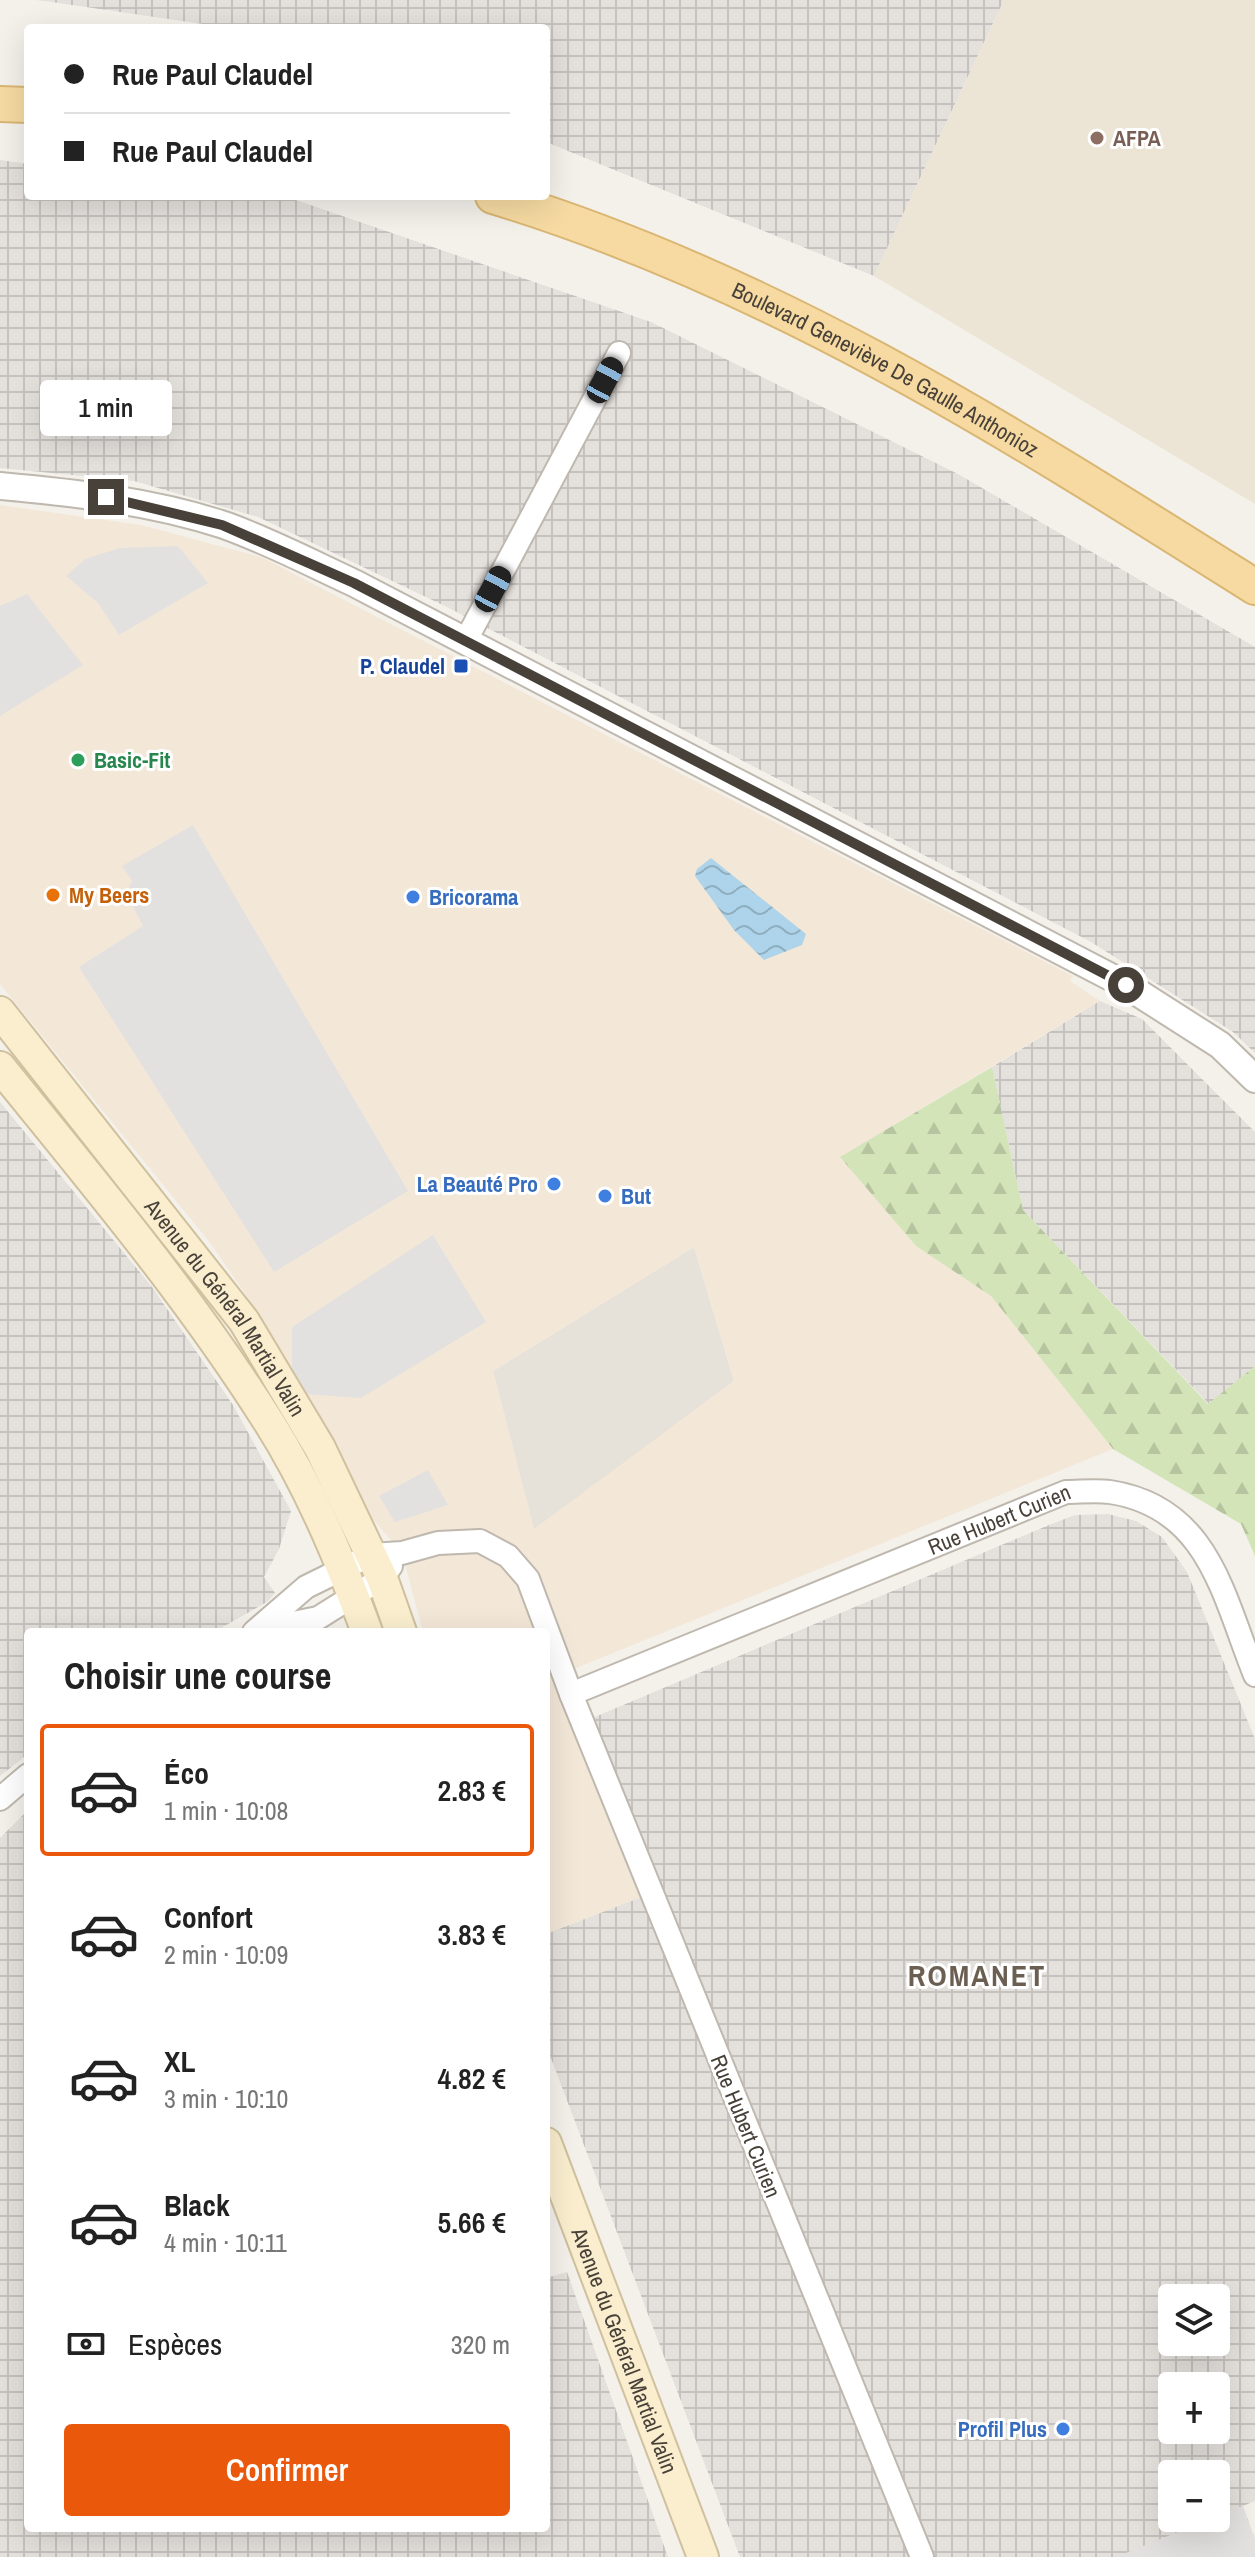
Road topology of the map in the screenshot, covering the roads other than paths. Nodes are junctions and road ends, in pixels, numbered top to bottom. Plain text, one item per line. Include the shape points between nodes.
1 (0, 81) edge
2 (24, 82) edge
3 (0, 104) edge
4 (24, 105) edge
5 (550, 191) edge
6 (505, 200) edge
7 (619, 353) dead end
8 (0, 486) edge
9 (1255, 563) edge
10 (1255, 587) edge
11 (465, 642) junction
12 (0, 1012) edge
13 (0, 1067) edge
14 (1255, 1079) edge
15 (376, 1567) junction
16 (348, 1582) junction
17 (259, 1628) edge
18 (272, 1628) edge
19 (365, 1628) edge
20 (399, 1628) edge
21 (546, 1628) edge
22 (550, 1638) edge
23 (1255, 1675) edge
24 (571, 1694) junction
25 (24, 1778) edge
26 (0, 1799) edge
27 (550, 2154) edge
28 (703, 2557) edge
29 (922, 2557) edge

1 - 2 main road
3 - 4 main road
5 - 9 main road, Boulevard Geneviève De Gaulle Anthonioz via 723,258 834,309 944,370
6 - 10 main road, Boulevard Geneviève De Gaulle Anthonioz via 654,251 836,336 935,389
7 - 11 street
8 - 11 street via 130,501 222,525 354,583
11 - 14 street via 1126,985 1220,1045
12 - 15 main road, Avenue du Général Martial Valin via 244,1321 320,1448
13 - 16 main road, Avenue du Général Martial Valin via 174,1281 271,1426 317,1510
15 - 16 street
15 - 20 main road, Avenue du Général Martial Valin
15 - 21 street, Rue Hubert Curien via 438,1543 480,1541 508,1556 528,1579
16 - 17 street via 306,1587
16 - 18 street via 310,1621
16 - 19 main road, Avenue du Général Martial Valin
22 - 24 street, Rue Hubert Curien
23 - 24 street, Rue Hubert Curien via 1205,1552 1184,1524 1150,1504 1110,1492 1066,1492
24 - 29 street, Rue Hubert Curien
25 - 26 street
27 - 28 main road, Avenue du Général Martial Valin

